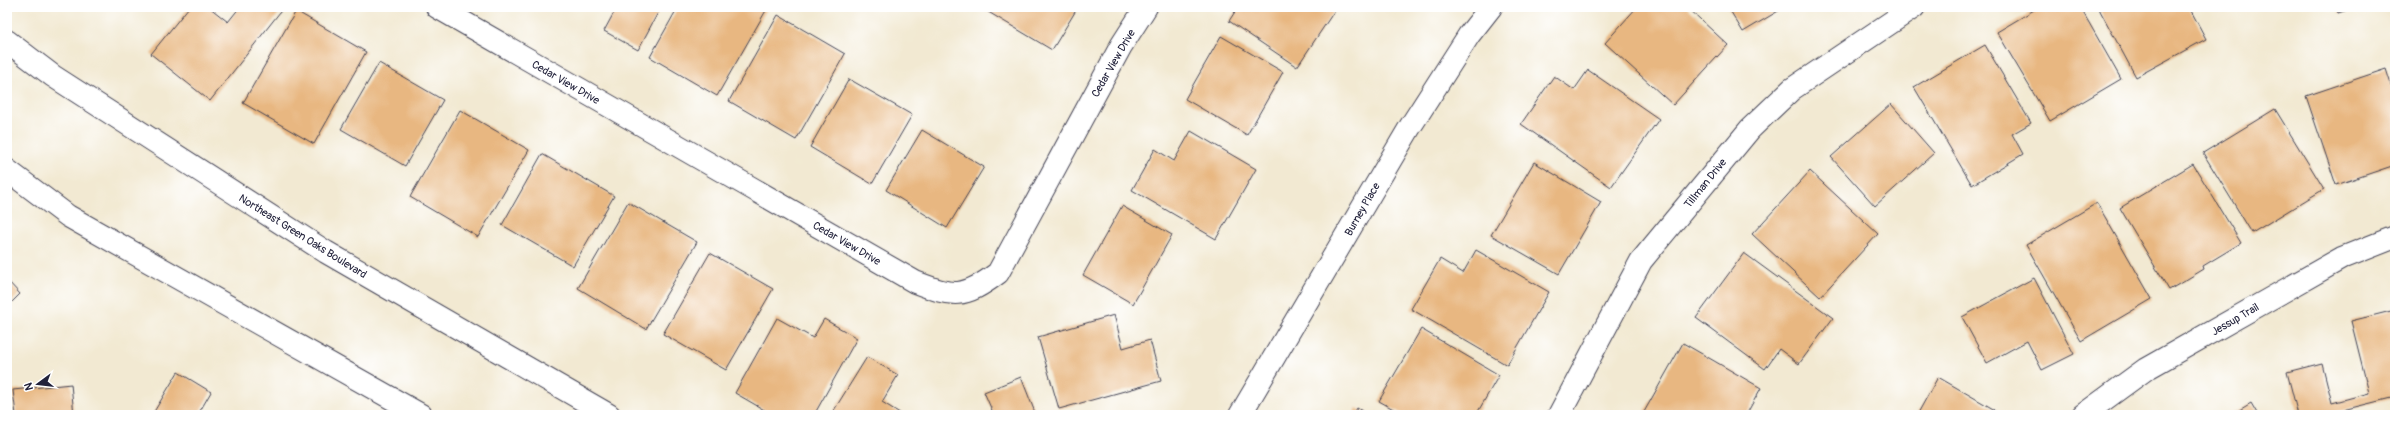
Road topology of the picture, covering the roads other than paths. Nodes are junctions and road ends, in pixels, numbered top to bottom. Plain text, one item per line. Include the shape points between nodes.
1 (437, 7) edge
2 (1146, 7) edge
3 (1491, 7) edge
4 (1914, 7) edge
5 (7, 41) edge
6 (7, 170) edge
7 (2395, 237) edge
8 (421, 415) edge
9 (609, 415) edge
10 (1240, 415) edge
11 (1559, 415) edge
12 (2083, 415) edge

1 - 2 street, Cedar View Drive via 915,282 946,294 966,292 998,273 1121,46
3 - 10 street, Burney Place via 1469,35 1410,127
4 - 11 street, Tillman Drive via 1792,89 1750,129 1641,262
5 - 9 street, Northeast Green Oaks Boulevard via 53,76 326,252
6 - 8 street via 68,216
7 - 12 street, Jessup Trail via 2342,258 2146,369

